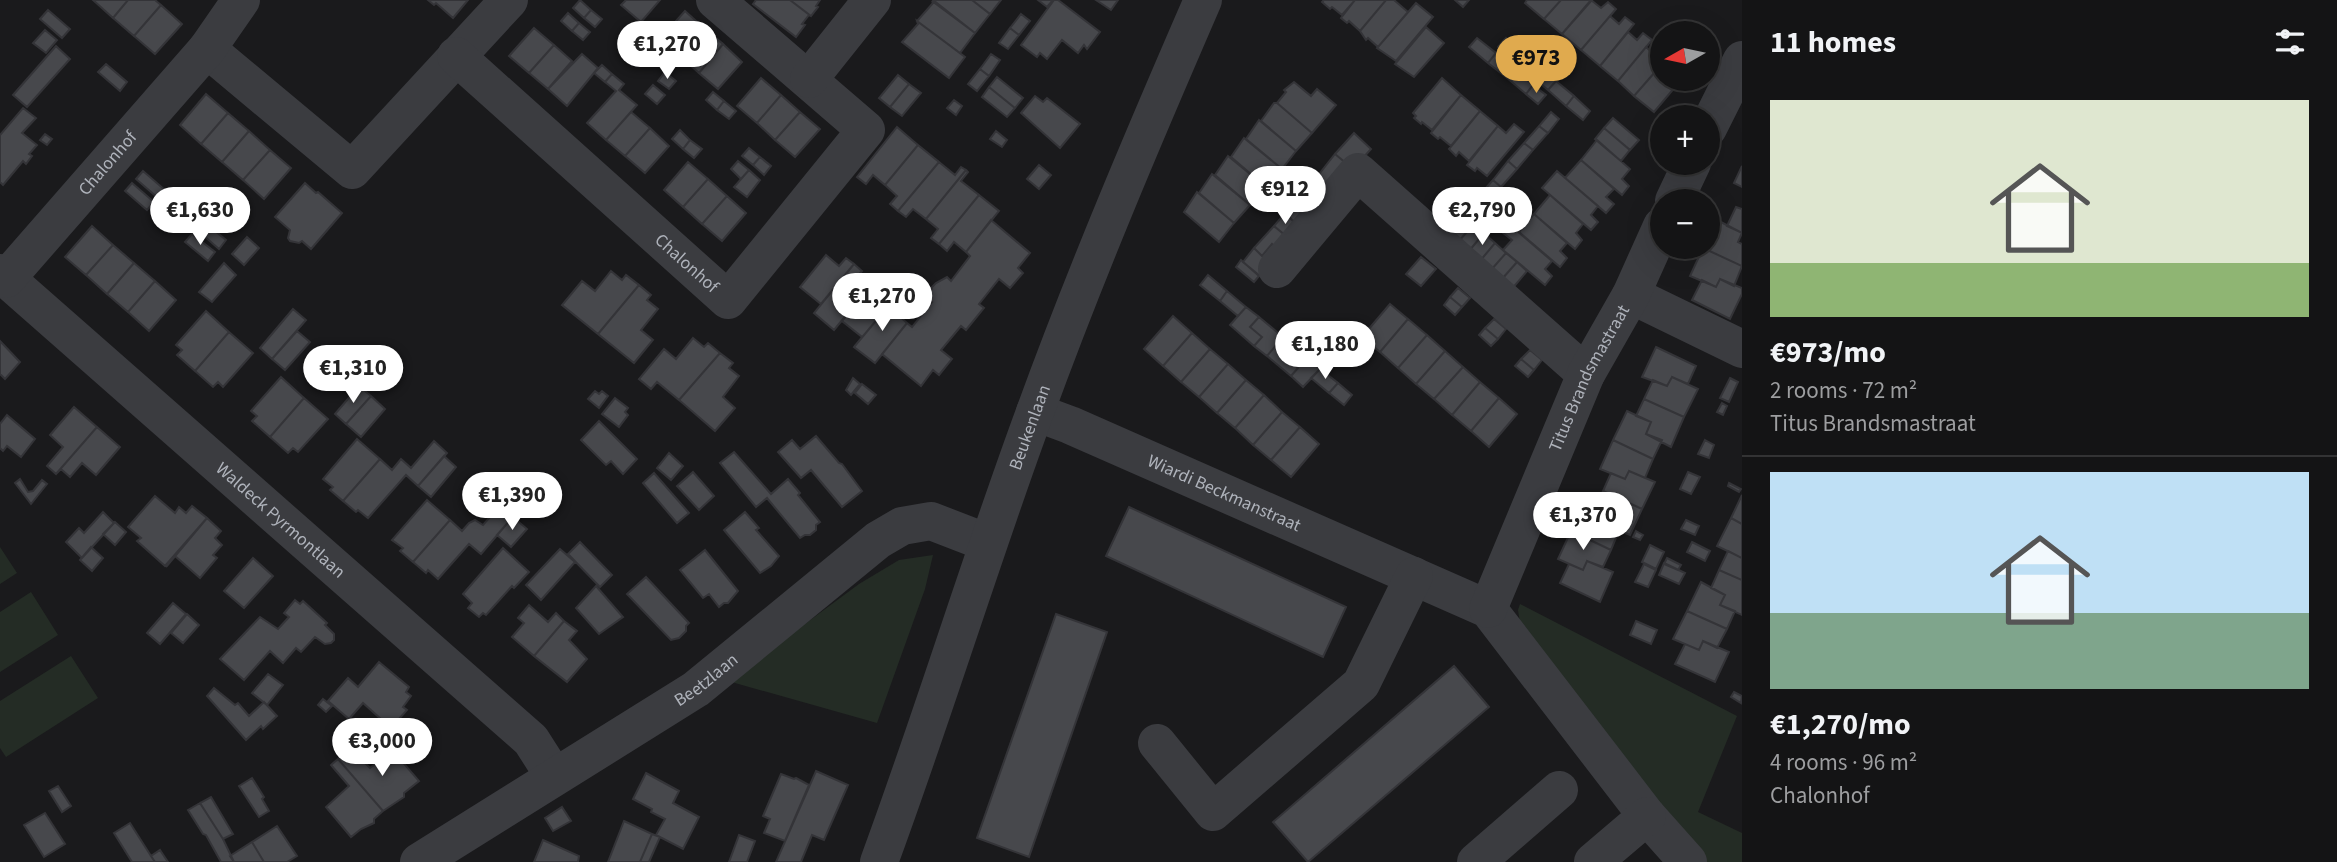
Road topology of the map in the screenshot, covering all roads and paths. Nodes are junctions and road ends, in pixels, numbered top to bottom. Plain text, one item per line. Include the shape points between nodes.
1 (509, 0) edge
2 (715, 0) edge
3 (872, 0) edge
4 (1203, 0) edge
5 (231, 4) edge
6 (207, 49) junction
7 (456, 56) junction
8 (1742, 60) edge
9 (809, 79) junction
10 (1720, 105) edge
11 (1650, 252) edge
12 (1277, 269) dead end
13 (3, 276) edge
14 (1630, 295) junction
15 (1742, 349) edge
16 (1586, 374) junction
17 (1035, 412) junction
18 (988, 543) junction
19 (1414, 576) junction
20 (1488, 609) junction
21 (1157, 743) dead end
22 (554, 776) junction
23 (1559, 790) dead end
24 (1647, 816) junction
25 (419, 862) edge
26 (879, 862) edge
27 (1476, 862) edge
28 (1593, 862) edge
29 (1688, 862) edge

1 - 7 street
2 - 9 street, Chalonhof
3 - 9 street
4 - 17 street, Beukenlaan via 1094,258
5 - 6 street, Chalonhof
6 - 7 street via 352,170
6 - 13 street, Chalonhof
7 - 9 street, Chalonhof via 728,300 866,130
8 - 10 street
11 - 14 street, Titus Brandsmastraat
12 - 16 street via 1358,172
13 - 22 street, Waldeck Pyrmontlaan via 531,740
14 - 15 street
14 - 16 street, Titus Brandsmastraat
16 - 20 street, Titus Brandsmastraat
17 - 18 street, Beukenlaan
17 - 19 street, Wiardi Beckmanstraat
18 - 22 street, Beetzlaan via 931,522 902,526 878,540 696,689
18 - 26 street, Beukenlaan
19 - 20 street, Wiardi Beckmanstraat
19 - 21 street via 1361,684 1213,812
20 - 24 street, Wiardi Beckmanstraat
22 - 25 street, Beetzlaan
23 - 27 street
24 - 28 street
24 - 29 street, Wiardi Beckmanstraat

